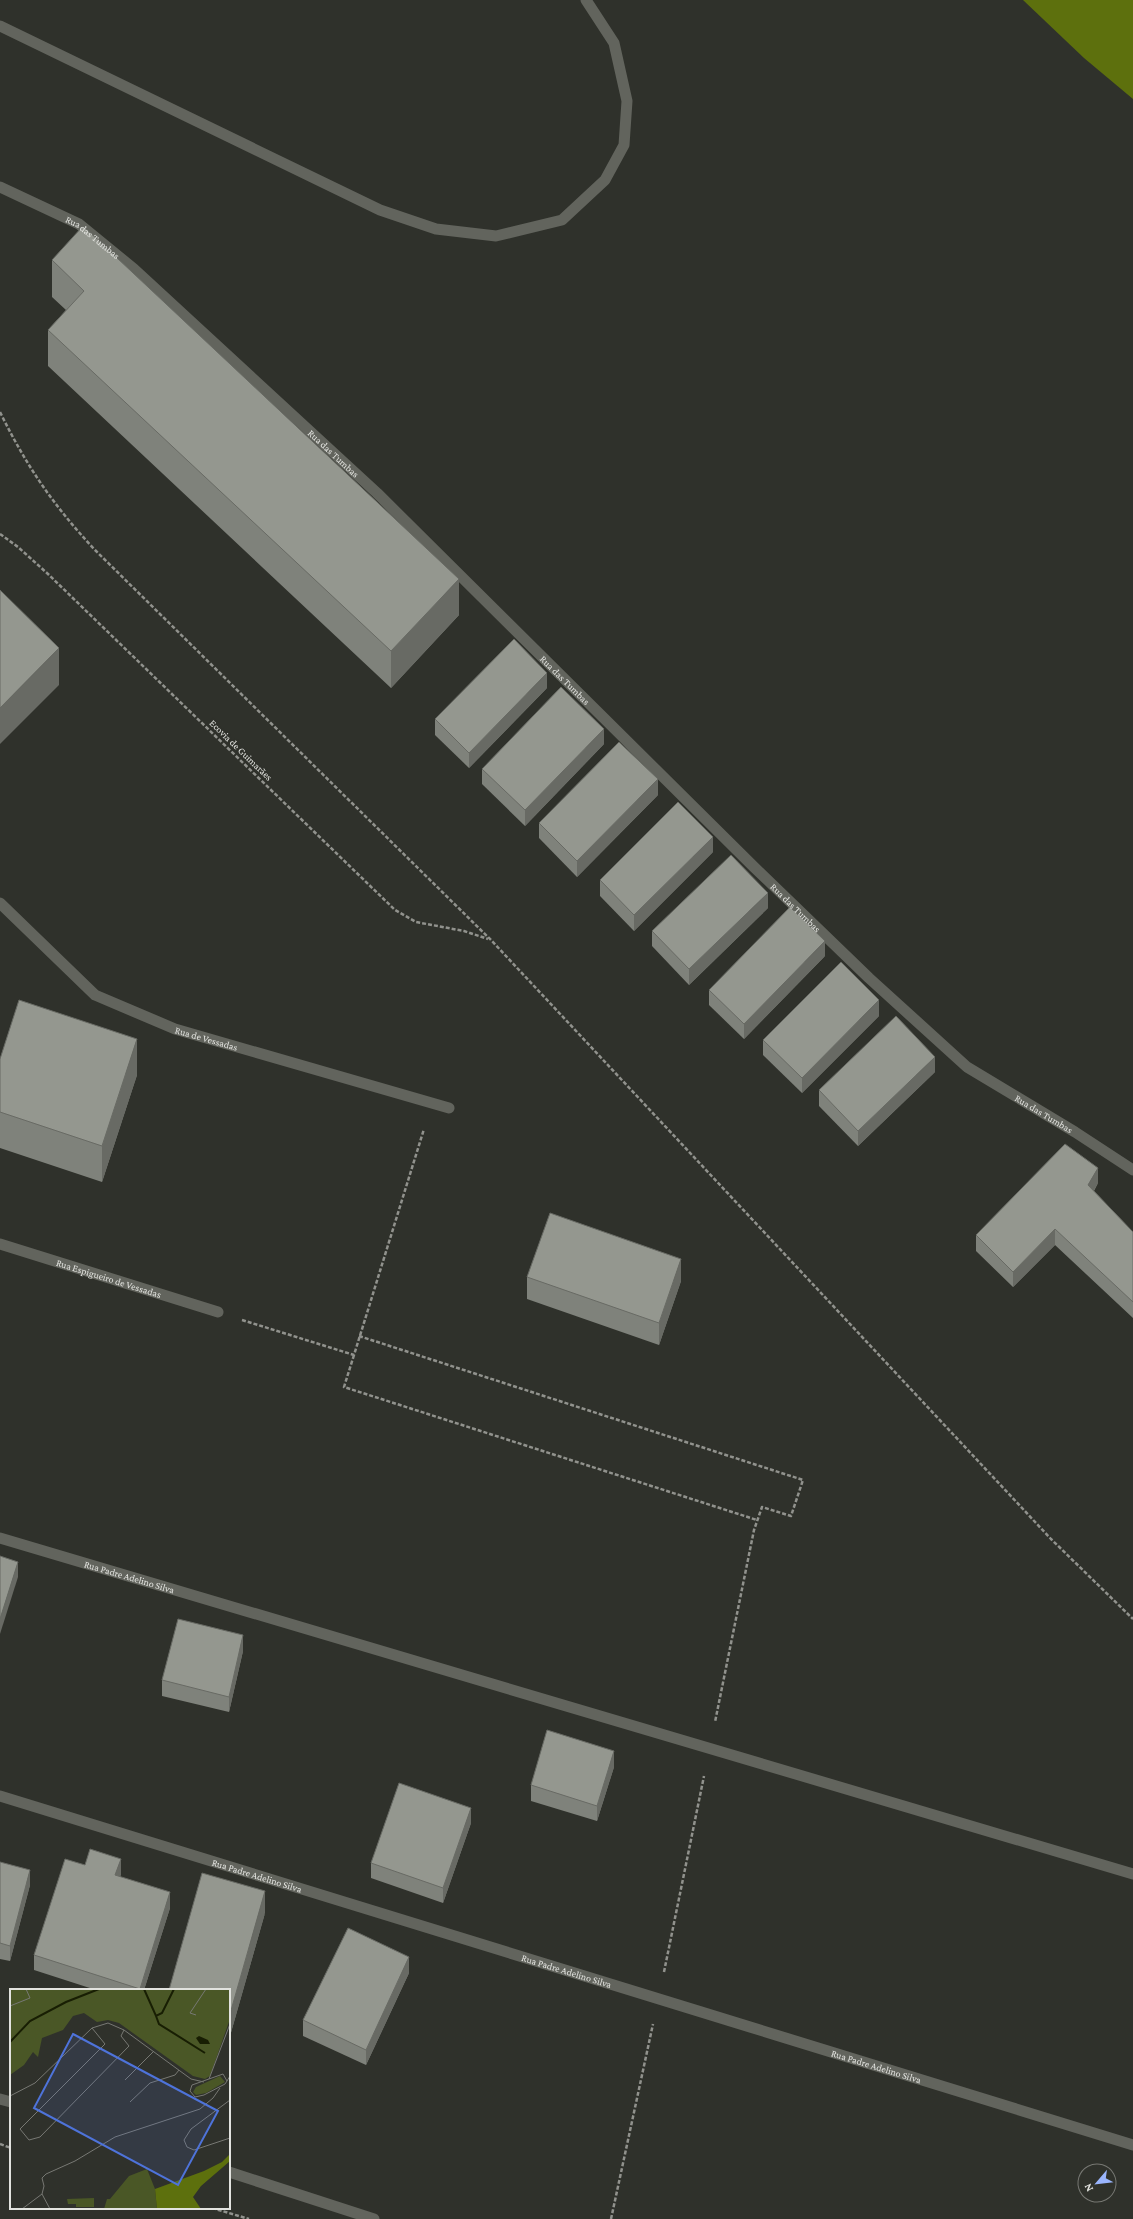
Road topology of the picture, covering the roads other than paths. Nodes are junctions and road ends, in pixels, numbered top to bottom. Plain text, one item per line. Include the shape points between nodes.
1 (586, 0) edge
2 (0, 26) edge
3 (0, 187) edge
4 (0, 903) edge
5 (449, 1108) dead end
6 (1133, 1170) edge
7 (0, 1244) edge
8 (218, 1312) road end
9 (0, 1538) edge
10 (0, 1796) edge
11 (1133, 1874) edge
12 (0, 2099) edge
13 (10, 2102) edge
14 (1133, 2145) edge
15 (230, 2172) edge
16 (374, 2219) edge

1 - 2 street via 614,43 627,101 624,145 605,180 562,220 496,236 436,229 380,210
3 - 6 street, Rua das Tumbas via 79,224 134,269 377,493 754,867 869,978 967,1067
4 - 5 street, Rua de Vessadas via 94,995 175,1029
7 - 8 street, Rua Espigueiro de Vessadas
9 - 11 street, Rua Padre Adelino Silva
10 - 14 street, Rua Padre Adelino Silva
12 - 13 street
15 - 16 street

